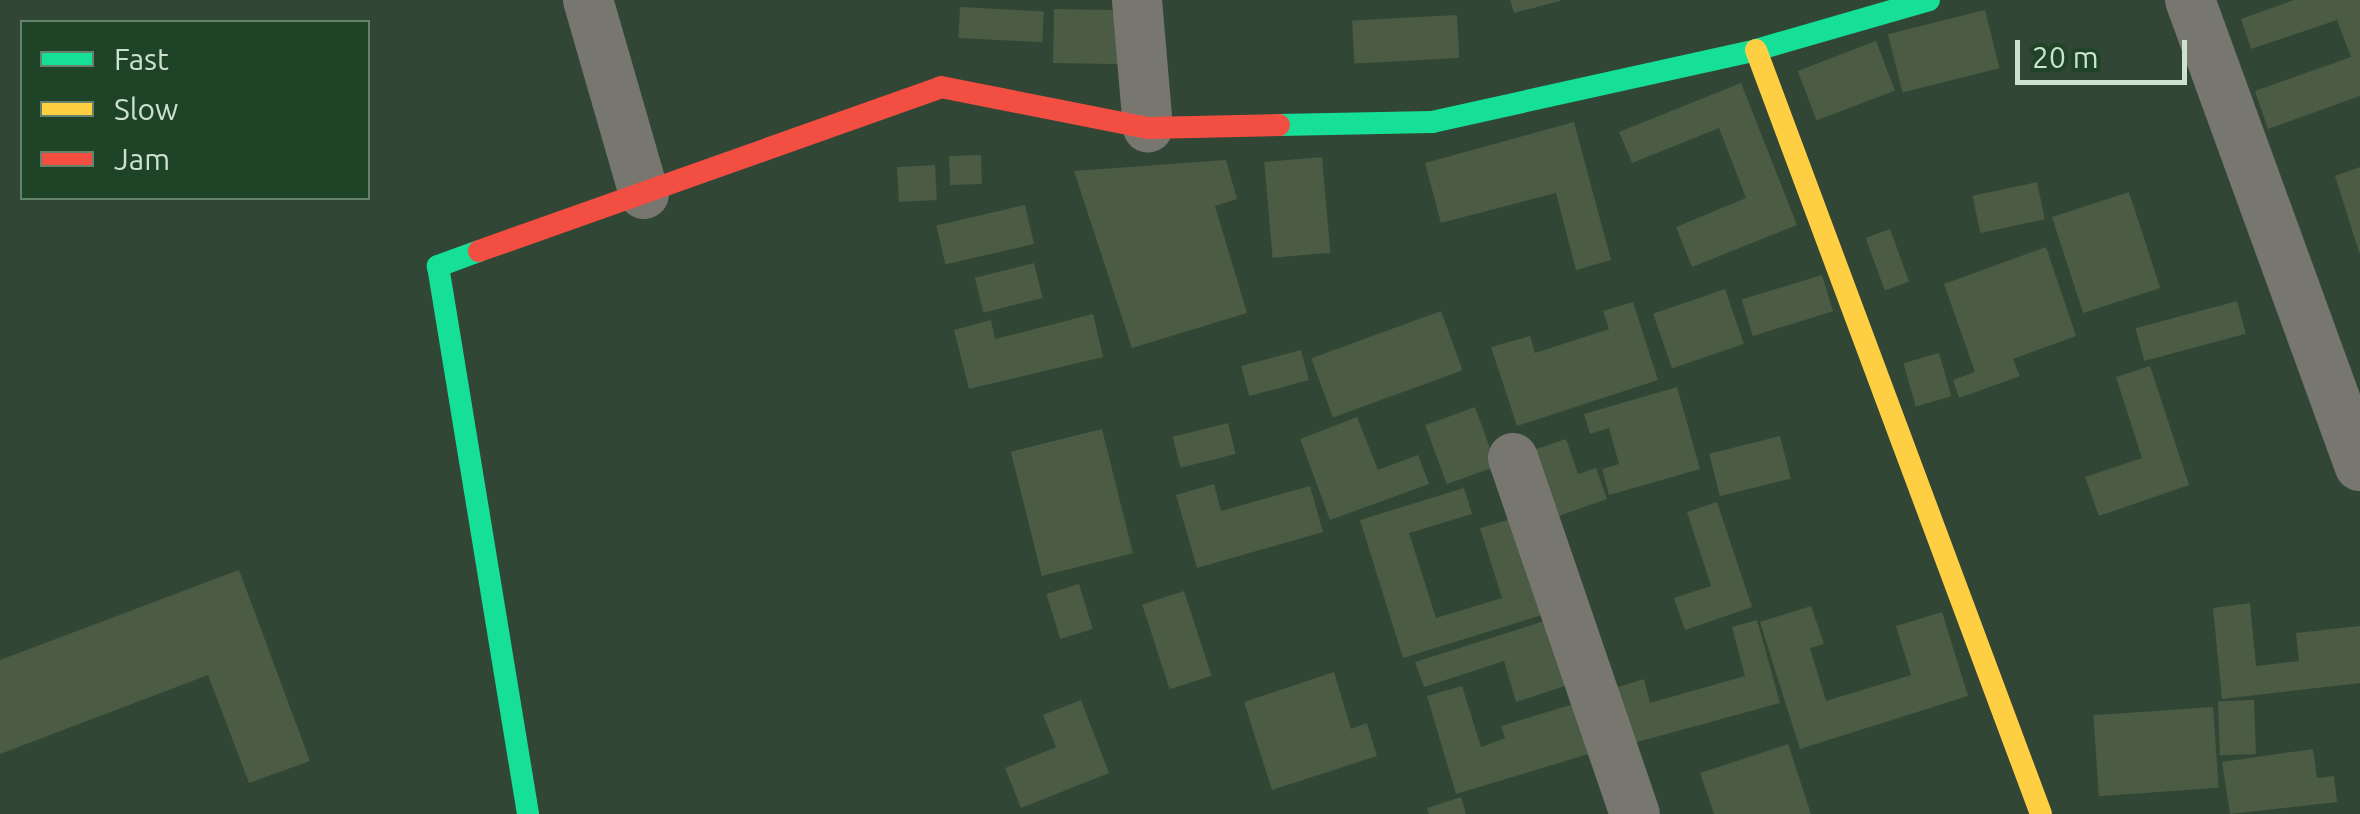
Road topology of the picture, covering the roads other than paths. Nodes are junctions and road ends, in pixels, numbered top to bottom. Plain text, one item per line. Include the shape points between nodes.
1 (588, 0) edge
2 (1137, 0) edge
3 (1930, 0) edge
4 (2190, 0) edge
5 (1756, 50) junction
6 (1148, 128) junction
7 (644, 194) junction
8 (1513, 458) dead end
9 (2360, 466) edge
10 (528, 814) edge
11 (1636, 814) edge
12 (2040, 814) edge

1 - 7 street
2 - 6 street
3 - 5 street
4 - 9 street
5 - 6 street via 1432,122
5 - 12 street
6 - 7 street via 941,86
7 - 10 street via 438,266
8 - 11 street

